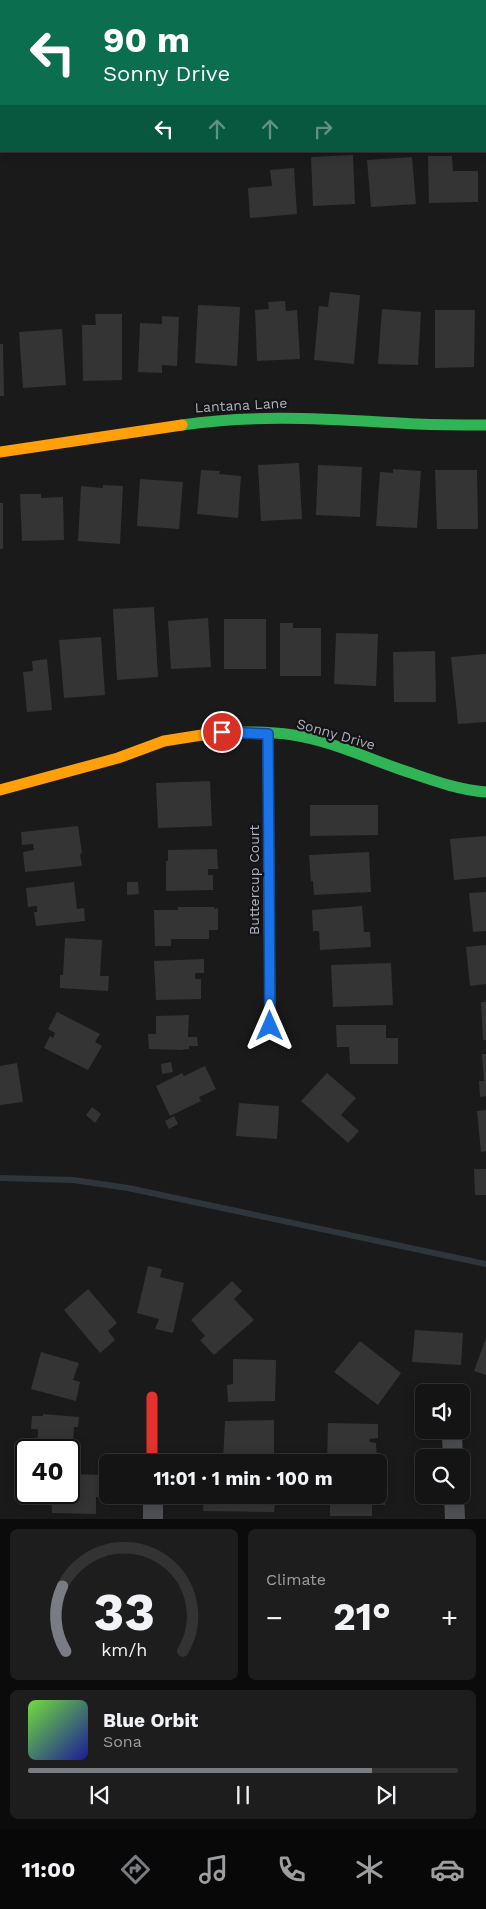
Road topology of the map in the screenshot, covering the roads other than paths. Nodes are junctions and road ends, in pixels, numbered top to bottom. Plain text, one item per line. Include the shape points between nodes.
1 (486, 425) edge
2 (0, 452) edge
3 (268, 734) junction
4 (0, 790) edge
5 (486, 792) edge
6 (270, 1026) dead end
7 (152, 1396) dead end
8 (152, 1454) edge
9 (153, 1504) edge
10 (454, 1504) edge
11 (153, 1519) edge
12 (454, 1519) edge

1 - 2 street, Lantana Lane via 288,417 212,420
3 - 4 street, Sonny Drive via 222,732 164,741 118,758
3 - 5 street, Sonny Drive via 293,735 327,744 470,792
3 - 6 street, Buttercup Court
7 - 8 street
9 - 11 street
10 - 12 street

